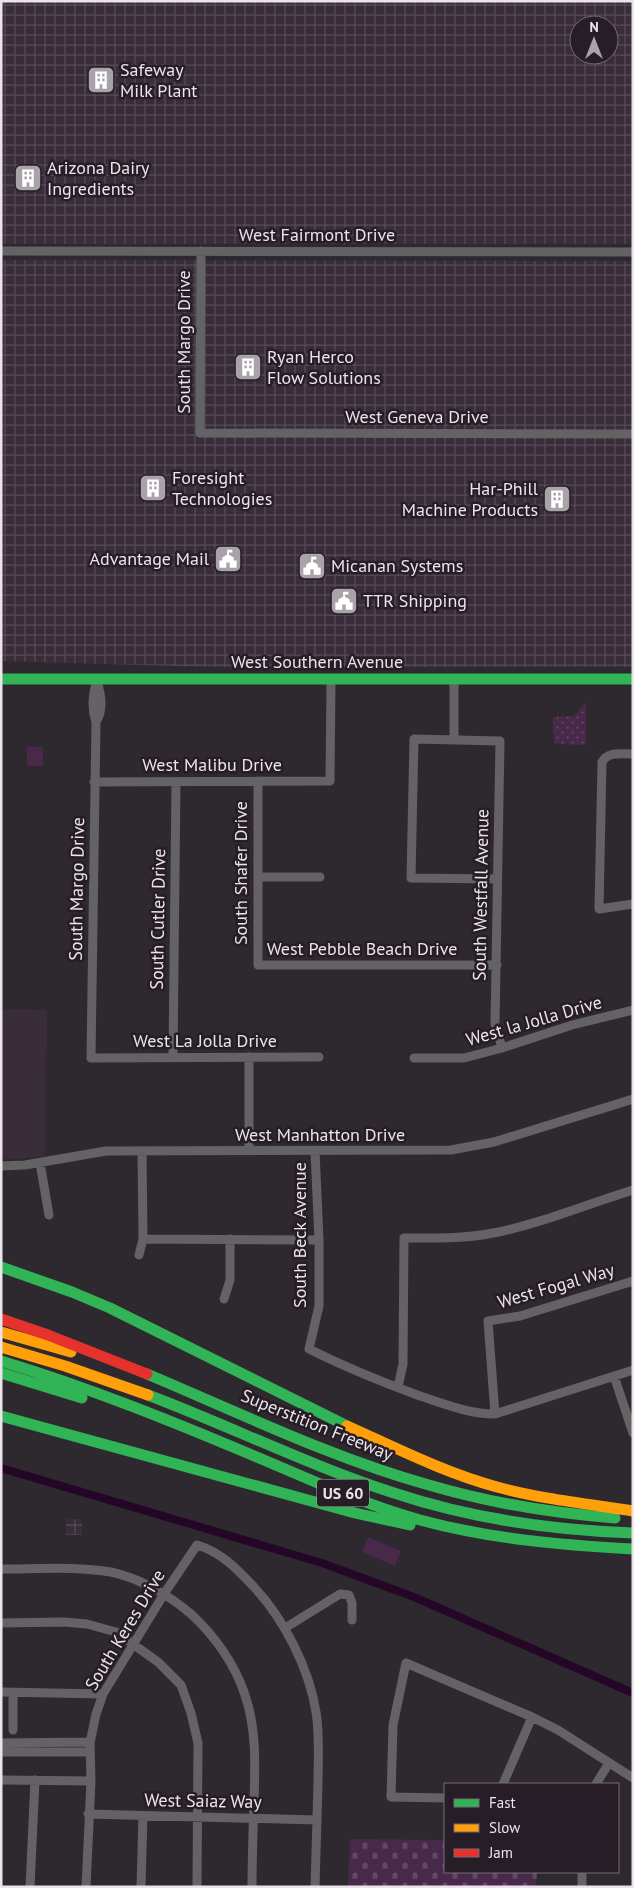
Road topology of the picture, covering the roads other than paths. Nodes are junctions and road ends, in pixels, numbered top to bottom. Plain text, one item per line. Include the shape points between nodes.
1 (1, 251) edge
2 (200, 251) junction
3 (633, 252) edge
4 (200, 433) joint
5 (633, 434) edge
6 (1, 679) edge
7 (97, 679) junction
8 (454, 679) junction
9 (633, 679) edge
10 (331, 680) junction
11 (454, 739) junction
12 (633, 754) edge
13 (94, 782) junction
14 (176, 782) junction
15 (258, 782) junction
16 (258, 876) junction
17 (320, 877) dead end
18 (498, 879) junction
19 (633, 904) edge
20 (258, 965) joint
21 (497, 965) junction
22 (633, 1010) edge
23 (502, 1048) junction
24 (173, 1057) junction
25 (249, 1057) junction
26 (319, 1057) dead end
27 (91, 1058) joint
28 (414, 1058) dead end
29 (633, 1099) edge
30 (142, 1151) junction
31 (249, 1151) junction
32 (315, 1151) junction
33 (40, 1163) junction
34 (1, 1166) edge
35 (633, 1190) edge
36 (50, 1215) dead end
37 (143, 1239) junction
38 (230, 1239) junction
39 (319, 1240) junction
40 (139, 1255) dead end
41 (1, 1267) edge
42 (633, 1280) edge
43 (224, 1299) dead end
44 (1, 1319) edge
45 (1, 1332) edge
46 (1, 1347) edge
47 (1, 1361) edge
48 (633, 1370) edge
49 (1, 1373) edge
50 (614, 1376) junction
51 (398, 1387) junction
52 (200, 1396) junction
53 (495, 1414) junction
54 (1, 1416) edge
55 (189, 1430) junction
56 (633, 1433) edge
57 (633, 1511) edge
58 (633, 1519) edge
59 (633, 1533) edge
60 (503, 1538) junction
61 (633, 1549) edge
62 (1, 1569) edge
63 (164, 1594) junction
64 (352, 1620) dead end
65 (1, 1624) edge
66 (285, 1628) junction
67 (134, 1643) junction
68 (1, 1692) edge
69 (13, 1693) junction
70 (103, 1694) junction
71 (532, 1717) junction
72 (13, 1730) dead end
73 (90, 1742) junction
74 (5, 1747) edge
75 (49, 1747) junction
76 (90, 1752) junction
77 (609, 1763) junction
78 (633, 1778) edge
79 (1, 1780) edge
80 (35, 1780) junction
81 (91, 1781) junction
82 (503, 1783) edge
83 (597, 1783) edge
84 (444, 1798) edge
85 (88, 1814) junction
86 (143, 1816) junction
87 (198, 1816) junction
88 (253, 1817) junction
89 (317, 1820) junction
90 (582, 1873) edge
91 (30, 1887) edge
92 (86, 1887) edge
93 (141, 1887) edge
94 (197, 1887) edge
95 (252, 1887) edge
96 (315, 1887) edge
97 (582, 1887) edge

1 - 2 street, West Fairmont Drive
2 - 3 street, West Fairmont Drive
2 - 4 street, South Margo Drive
4 - 5 street, West Geneva Drive
6 - 7 main road, West Southern Avenue
7 - 10 main road, West Southern Avenue
7 - 13 street, South Margo Drive via 92,712 96,722
8 - 9 main road, West Southern Avenue
8 - 10 main road, West Southern Avenue
8 - 11 street
10 - 15 street, West Malibu Drive via 330,781
11 - 18 street, South Westfall Avenue via 500,741
11 - 18 street via 414,739 411,878
12 - 19 street via 610,754 602,762 599,909
13 - 14 street, West Malibu Drive
13 - 27 street, South Margo Drive
14 - 15 street, West Malibu Drive
14 - 24 street, South Cutler Drive
15 - 16 street, South Shafer Drive
16 - 17 street
16 - 20 street, South Shafer Drive
18 - 21 street, South Westfall Avenue
20 - 21 street, West Pebble Beach Drive
21 - 23 street, South Westfall Avenue via 495,1024
22 - 23 street, West la Jolla Drive via 572,1025
23 - 28 street, West la Jolla Drive via 464,1058
24 - 25 street, West La Jolla Drive
24 - 27 street, West La Jolla Drive
25 - 26 street, West La Jolla Drive
25 - 31 street
29 - 32 street, West Manhatton Drive via 470,1148
30 - 31 street, West Manhatton Drive
30 - 33 street, West Manhatton Drive via 91,1153
30 - 37 street
31 - 32 street, West Manhatton Drive
32 - 39 street, South Beck Avenue
33 - 34 street, West Manhatton Drive
33 - 36 street
35 - 51 street via 493,1233 455,1238 404,1238 403,1364
37 - 38 street
37 - 40 street
38 - 39 street
38 - 43 street via 230,1280
39 - 51 street, South Beck Avenue via 319,1306 310,1349 343,1366
41 - 57 main road via 110,1308 421,1460 496,1487
42 - 53 street, West Fogal Way via 520,1316 488,1321
44 - 52 main road, Superstition Freeway / US 60 via 67,1340
45 - 52 main road via 99,1360
46 - 59 main road via 135,1389 348,1476 417,1500 527,1524
47 - 55 main road, US 60 via 84,1387
48 - 50 street
49 - 55 main road
50 - 53 street
50 - 56 street
51 - 53 street via 477,1414
52 - 58 main road, Superstition Freeway / US 60 via 368,1466 452,1492 560,1513
54 - 60 main road via 355,1513 416,1526
55 - 60 main road, US 60 via 394,1511 460,1530
60 - 61 main road, US 60
62 - 63 street via 112,1572
63 - 66 street, South Keres Drive via 197,1545 213,1550 240,1572 266,1600
63 - 67 street, South Keres Drive
63 - 88 street via 184,1608 218,1643 245,1695 255,1755
64 - 66 street via 349,1595 340,1594
65 - 67 street via 87,1624 116,1632
66 - 89 street via 302,1664 316,1711 319,1740
67 - 70 street, South Keres Drive
67 - 87 street via 180,1685 191,1713 198,1743
68 - 69 street
69 - 70 street
69 - 72 street
70 - 73 street, South Keres Drive
71 - 77 street
71 - 82 street
71 - 84 street via 406,1663 393,1725 391,1797
73 - 75 street
73 - 76 street, South Keres Drive
74 - 75 street
75 - 76 street
76 - 81 street, South Keres Drive
77 - 78 street
77 - 83 street
79 - 80 street
80 - 81 street
80 - 91 street
81 - 85 street, South Keres Drive
85 - 86 street, West Saiaz Way
85 - 92 street, South Keres Drive
86 - 87 street, West Saiaz Way
86 - 93 street
87 - 88 street, West Saiaz Way
87 - 94 street
88 - 89 street, West Saiaz Way
88 - 95 street
89 - 96 street
90 - 97 street

